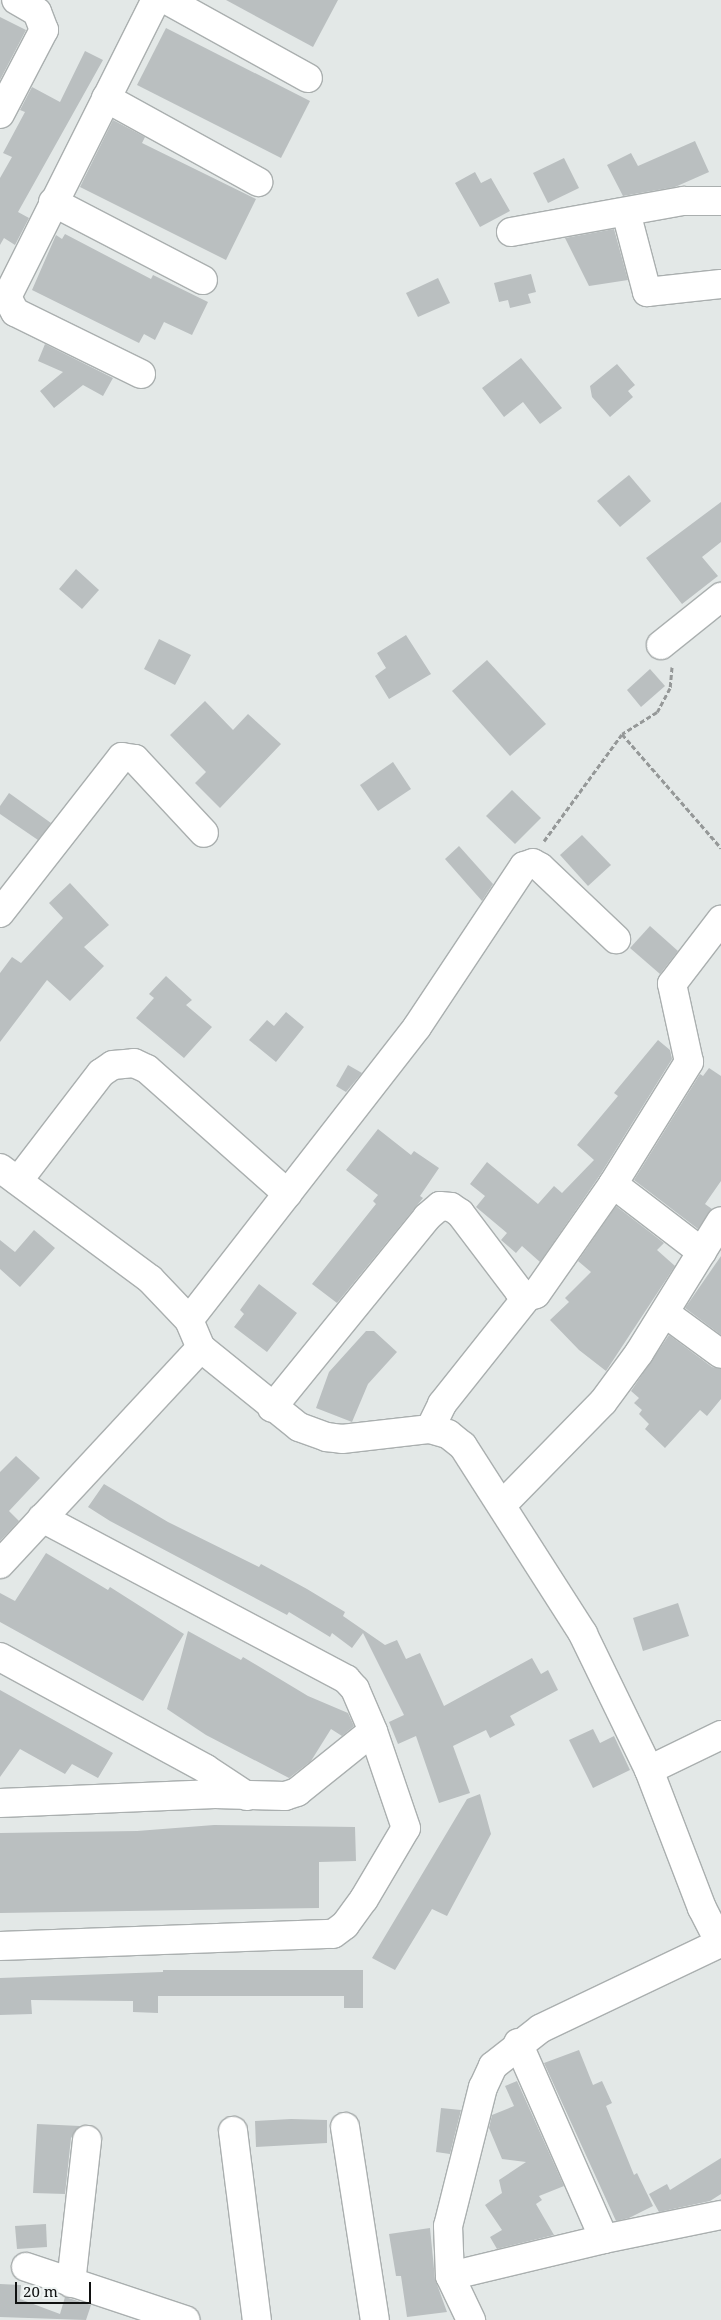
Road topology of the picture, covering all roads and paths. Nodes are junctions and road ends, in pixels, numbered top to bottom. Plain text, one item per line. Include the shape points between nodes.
1 (16, 0) edge
2 (156, 0) edge
3 (167, 0) edge
4 (308, 78) dead end
5 (106, 98) junction
6 (0, 114) edge
7 (258, 182) dead end
8 (53, 202) junction
9 (721, 202) edge
10 (626, 212) junction
11 (511, 232) dead end
12 (203, 280) dead end
13 (721, 284) edge
14 (141, 374) dead end
15 (721, 597) edge
16 (662, 645) joint
17 (622, 734) junction
18 (204, 832) dead end
19 (721, 848) edge
20 (528, 864) junction
21 (0, 913) edge
22 (721, 920) edge
23 (616, 939) dead end
24 (9, 1174) edge
25 (613, 1184) junction
26 (288, 1194) junction
27 (721, 1221) edge
28 (702, 1252) junction
29 (527, 1297) junction
30 (665, 1313) junction
31 (189, 1320) junction
32 (201, 1348) junction
33 (721, 1354) edge
34 (272, 1408) junction
35 (430, 1429) junction
36 (502, 1505) junction
37 (42, 1518) junction
38 (0, 1564) edge
39 (0, 1657) edge
40 (373, 1731) junction
41 (721, 1735) edge
42 (649, 1770) junction
43 (247, 1796) junction
44 (0, 1803) edge
45 (720, 1944) edge
46 (0, 1946) edge
47 (518, 2043) junction
48 (345, 2127) dead end
49 (233, 2131) dead end
50 (87, 2140) dead end
51 (721, 2216) edge
52 (604, 2238) junction
53 (26, 2267) dead end
54 (450, 2276) junction
55 (71, 2283) junction
56 (142, 2314) edge
57 (185, 2320) edge
58 (258, 2320) edge
59 (375, 2320) edge
60 (470, 2320) edge

1 - 6 street via 37,12 44,30
2 - 5 street
3 - 4 street
5 - 7 street
5 - 8 street
8 - 12 street
8 - 14 street via 8,290 10,307
9 - 10 street via 684,202
10 - 11 street
10 - 13 street via 647,292
15 - 16 street
16 - 17 path via 673,669 670,688 657,712
17 - 19 path
17 - 20 path
18 - 21 street via 135,759 122,757
20 - 23 street via 540,867
20 - 26 street via 519,872 417,1027
22 - 25 street via 672,984 689,1062
24 - 26 street via 101,1072 113,1065 134,1063 147,1069
24 - 31 street via 150,1279
25 - 28 street
25 - 29 street via 536,1294
26 - 31 street
27 - 28 street
28 - 30 street
29 - 34 street via 460,1214 451,1207 440,1206 427,1217
29 - 35 street via 442,1404
30 - 33 street
30 - 36 street via 603,1402
31 - 32 street
32 - 34 street
32 - 37 street
34 - 35 street via 299,1427 326,1437 342,1439
35 - 36 street via 448,1434 463,1446
36 - 42 street via 583,1634
37 - 38 street
37 - 40 street via 340,1674 355,1689
39 - 43 street via 206,1769
40 - 43 street via 297,1792 274,1797
40 - 46 street via 406,1828 364,1898 345,1925 333,1934
41 - 42 street
42 - 45 street via 702,1908
43 - 44 street
45 - 47 street via 540,2029
47 - 52 street
47 - 54 street via 492,2066 483,2087 451,2208
48 - 59 street
49 - 58 street
50 - 55 street
51 - 52 street
52 - 54 street
53 - 55 street
54 - 60 street
55 - 56 street
56 - 57 street

